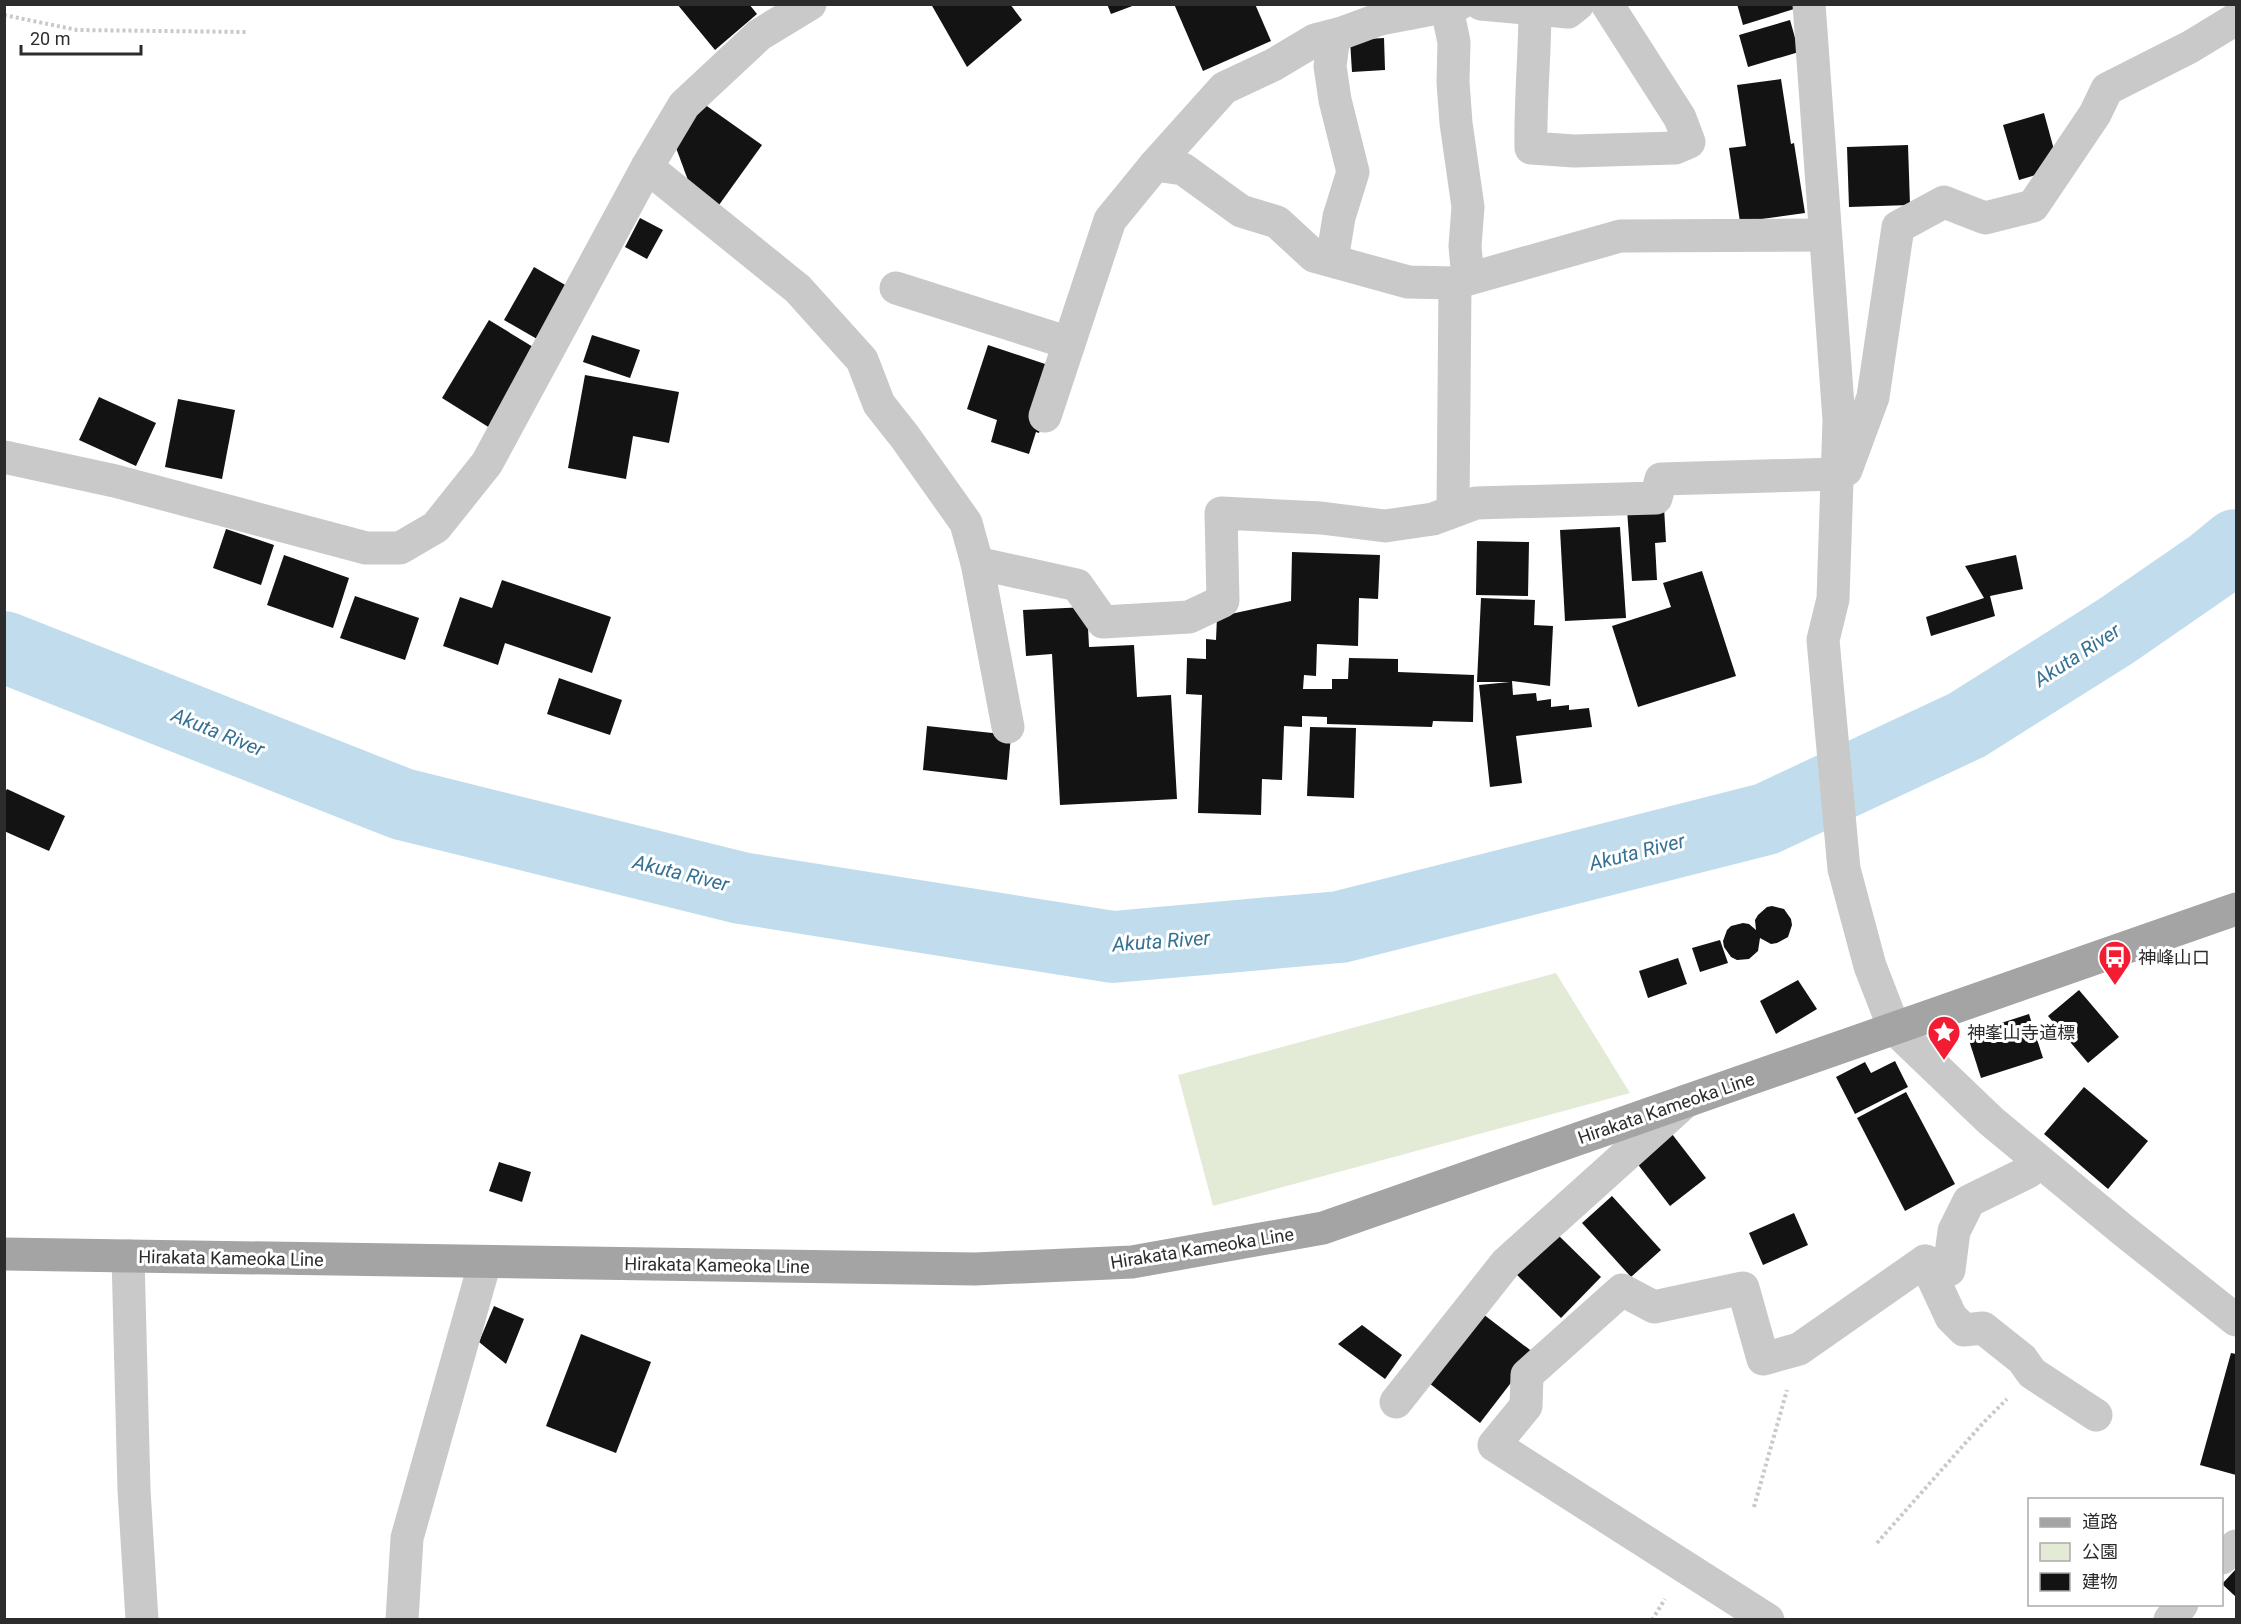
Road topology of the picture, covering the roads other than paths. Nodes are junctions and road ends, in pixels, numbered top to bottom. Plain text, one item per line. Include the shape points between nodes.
1 (810, 4) edge
2 (1481, 4) edge
3 (1578, 4) edge
4 (1607, 4) edge
5 (1809, 4) edge
6 (1450, 5) edge
7 (1535, 8) junction
8 (2236, 19) edge
9 (1334, 36) junction
10 (1155, 165) junction
11 (647, 167) junction
12 (1825, 235) junction
13 (1332, 261) junction
14 (1461, 281) junction
15 (896, 288) dead end
16 (1069, 344) junction
17 (1045, 416) dead end
18 (4, 457) edge
19 (1836, 485) junction
20 (1453, 512) junction
21 (977, 563) junction
22 (1008, 727) dead end
23 (2236, 909) edge
24 (1894, 1028) junction
25 (1686, 1101) junction
26 (2028, 1172) dead end
27 (4, 1254) edge
28 (128, 1256) junction
29 (1925, 1261) junction
30 (485, 1262) junction
31 (2236, 1320) edge
32 (1396, 1402) dead end
33 (2096, 1415) dead end
34 (2236, 1546) edge
35 (2223, 1557) edge
36 (2181, 1606) edge
37 (142, 1620) edge
38 (402, 1620) edge
39 (1768, 1620) edge
40 (2170, 1620) edge

1 - 11 street via 759,35 684,105
2 - 7 street
3 - 7 street via 1568,12
4 - 7 street via 1680,118 1689,142 1675,148 1531,148
5 - 12 street
6 - 9 street via 1380,19
6 - 14 street via 1453,82 1468,207
8 - 19 street via 2107,89 2095,114 2033,206 1985,218 1944,202 1898,227 1873,398
9 - 10 street via 1315,40 1224,88
9 - 13 street via 1330,66 1353,172 1339,217
10 - 13 street via 1183,169 1241,211 1277,222 1314,256
10 - 16 street via 1110,220
11 - 18 street via 487,463 436,527 400,548 366,548 115,481
11 - 21 street via 798,289 862,360 879,404 966,523
12 - 14 street via 1620,236
12 - 19 street via 1839,420
13 - 14 street via 1408,282
14 - 20 street
15 - 16 street
16 - 17 street
19 - 20 street via 1661,479 1656,498 1476,503
19 - 24 street via 1833,599 1823,640 1844,869 1869,966
20 - 21 street via 1385,526 1221,513 1223,601 1189,618 1103,622 1077,585
21 - 22 street
23 - 24 main road, Hirakata Kameoka Line
24 - 25 main road, Hirakata Kameoka Line
24 - 31 street via 1991,1121
25 - 30 main road, Hirakata Kameoka Line via 1323,1228 1132,1262 975,1269
25 - 32 street via 1506,1263
26 - 29 street via 1969,1201 1954,1231 1948,1270
27 - 28 main road, Hirakata Kameoka Line
28 - 30 main road, Hirakata Kameoka Line
28 - 37 street
29 - 33 street via 1951,1317 1964,1330 1983,1328 2022,1359 2032,1373
29 - 39 street via 1799,1349 1763,1359 1743,1288 1654,1306 1622,1290 1527,1375 1526,1406 1494,1445
30 - 38 street via 407,1538
34 - 35 street
36 - 40 street

